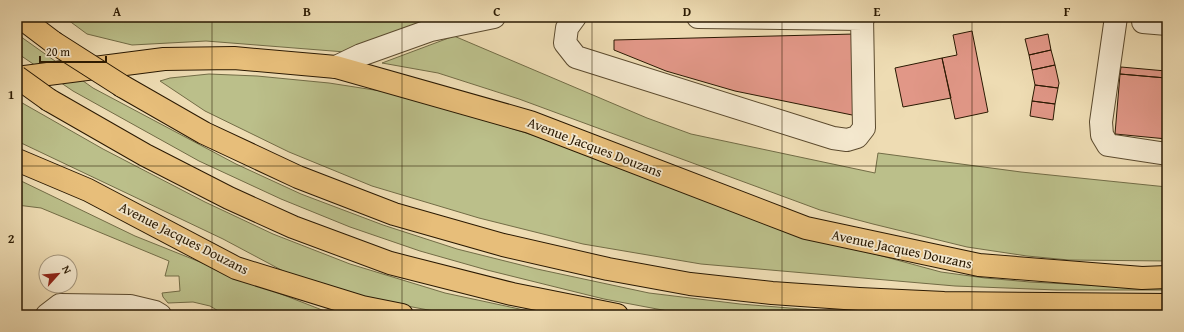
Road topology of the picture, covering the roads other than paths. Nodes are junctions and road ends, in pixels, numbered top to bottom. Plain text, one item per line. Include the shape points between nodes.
1 (20, 17) edge
2 (494, 17) edge
3 (575, 17) edge
4 (698, 17) edge
5 (1116, 17) edge
6 (863, 18) edge
7 (463, 20) edge
8 (1143, 22) dead end
9 (1167, 24) edge
10 (336, 67) junction
11 (17, 77) edge
12 (1167, 154) edge
13 (17, 160) edge
14 (1167, 277) edge
15 (1167, 304) edge
16 (46, 315) edge
17 (160, 315) edge
18 (402, 315) edge
19 (617, 315) edge

1 - 15 main road, bridge via 53,42 122,86 204,133 298,177 394,214 503,245 608,269 690,284 772,293 944,303
2 - 7 street
3 - 6 street via 567,28 565,43 576,57 833,138 848,140 857,137 864,128
4 - 6 street
5 - 12 street via 1101,122 1102,135 1108,145
7 - 10 street
8 - 9 street
10 - 11 main road, Avenue Jacques Douzans via 234,58 164,59
10 - 14 main road, Avenue Jacques Douzans via 530,122 806,228 979,265 1142,278
11 - 19 main road, bridge via 49,100 145,155 293,227 390,263 512,294
13 - 18 main road, Avenue Jacques Douzans via 88,190 236,268 362,307
16 - 17 street via 60,305 130,306

